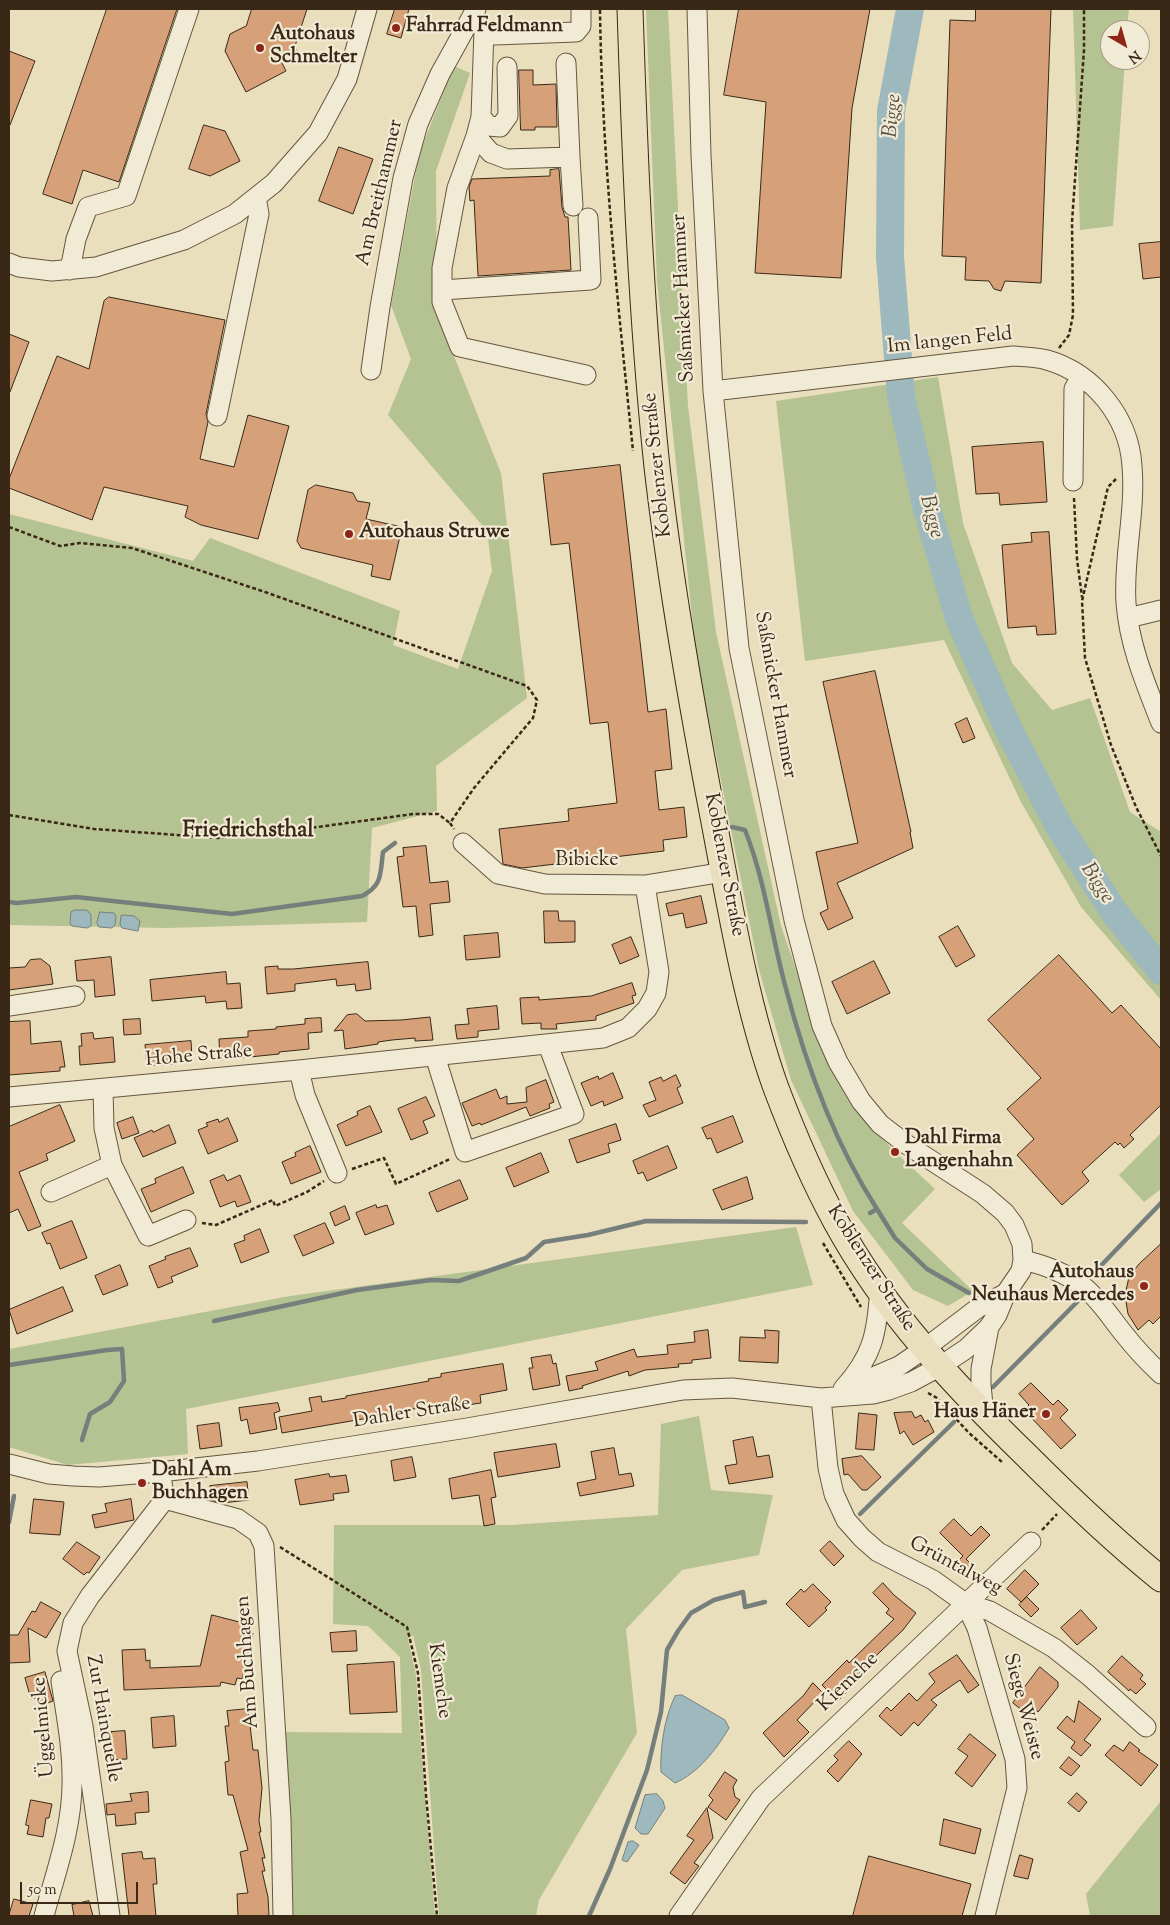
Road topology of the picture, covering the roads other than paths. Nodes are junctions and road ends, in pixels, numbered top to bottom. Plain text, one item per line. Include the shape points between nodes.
1 (189, 9) edge
2 (368, 9) edge
3 (581, 9) edge
4 (630, 9) edge
5 (697, 9) edge
6 (478, 18) edge
7 (566, 63) dead end
8 (508, 67) dead end
9 (481, 117) junction
10 (476, 136) junction
11 (570, 157) junction
12 (256, 197) junction
13 (573, 206) dead end
14 (588, 218) dead end
15 (9, 263) edge
16 (70, 270) junction
17 (442, 290) junction
18 (372, 370) dead end
19 (586, 374) dead end
20 (1081, 376) junction
21 (712, 390) junction
22 (217, 416) dead end
23 (1073, 480) road end
24 (1161, 610) edge
25 (1128, 618) junction
26 (1161, 723) edge
27 (463, 843) road end
28 (724, 872) junction
29 (645, 885) junction
30 (75, 996) dead end
31 (9, 1006) edge
32 (548, 1045) junction
33 (435, 1056) junction
34 (299, 1070) junction
35 (103, 1089) junction
36 (9, 1097) edge
37 (112, 1165) junction
38 (337, 1174) road end
39 (51, 1192) dead end
40 (186, 1220) road end
41 (1023, 1260) junction
42 (880, 1290) junction
43 (1006, 1293) junction
44 (989, 1327) junction
45 (932, 1358) junction
46 (1161, 1374) edge
47 (842, 1390) junction
48 (821, 1398) junction
49 (984, 1415) junction
50 (9, 1464) edge
51 (160, 1472) junction
52 (165, 1499) junction
53 (1031, 1542) road end
54 (1161, 1579) edge
55 (966, 1603) junction
56 (67, 1651) junction
57 (1146, 1727) dead end
58 (44, 1916) edge
59 (110, 1916) edge
60 (283, 1916) edge
61 (679, 1916) edge
62 (985, 1916) edge

1 - 16 street via 126,196 88,207 76,239
2 - 12 street via 347,79 318,133 274,183
3 - 6 street via 581,26 576,32 495,35
4 - 28 main road, Koblenzer Straße via 640,275 658,469 684,662
5 - 21 street, Saßmicker Hammer
6 - 9 street
6 - 18 street, Am Breithammer via 440,74 418,124 403,178
7 - 11 street
8 - 9 street via 508,116 500,127 489,126
9 - 10 street
10 - 11 street via 491,153 507,159
10 - 17 street via 457,188 442,268
11 - 13 street
12 - 16 street via 235,214 184,240 96,267
12 - 22 street via 259,214
14 - 17 street via 591,280
15 - 16 street via 52,271
17 - 19 street via 442,302 460,347
20 - 21 street, Im langen Feld via 1049,361 1013,356
20 - 23 street via 1074,389
20 - 25 street, Im langen Feld via 1094,386 1113,410 1130,451
21 - 41 street, Saßmicker Hammer via 740,648 794,920 822,1026 856,1093 880,1124 996,1204 1019,1234
24 - 25 street
25 - 26 street, Im langen Feld via 1139,667
27 - 29 street, Bibicke via 498,874 545,884
28 - 29 street, Bibicke
28 - 42 main road, Koblenzer Straße via 752,1007 776,1087 830,1210
29 - 32 street, Hohe Straße via 659,972 656,993 647,1009 628,1028 603,1038
30 - 31 street
32 - 33 street, Hohe Straße
32 - 33 street via 574,1114 465,1152
33 - 34 street, Hohe Straße
34 - 35 street, Hohe Straße
34 - 38 street via 305,1095
35 - 36 street, Hohe Straße
35 - 37 street via 104,1128
37 - 39 street
37 - 40 street via 148,1236
41 - 43 street via 1021,1271
41 - 46 street via 1061,1272 1084,1287
42 - 45 main road, Koblenzer Straße
42 - 47 street, Dahler Straße via 877,1324 870,1350 859,1372
43 - 44 street
43 - 45 street via 978,1308
44 - 45 street via 966,1349
44 - 49 street via 981,1369
45 - 47 street, Dahler Straße via 899,1366
45 - 48 street, Dahler Straße via 910,1382 889,1390
45 - 49 main road, Koblenzer Straße
47 - 48 street, Dahler Straße
48 - 51 street, Dahler Straße via 732,1388 683,1390 458,1430 258,1461
48 - 55 street, Grüntalweg via 828,1468 834,1494 846,1520 878,1552 933,1580
49 - 54 main road, Koblenzer Straße via 1070,1499
50 - 51 street, Dahler Straße via 73,1476
51 - 52 street
52 - 56 street, Zur Hainquelle via 90,1596 74,1623
52 - 60 street, Am Buchhagen via 238,1519 258,1533 264,1546 281,1819
53 - 55 street, Kiemche
55 - 57 street, Grüntalweg via 990,1611 1054,1648
55 - 61 street, Kiemche via 761,1798
55 - 62 street, Siege Weiste via 977,1628 1015,1759 1017,1788
56 - 58 street, Üggelmicke via 60,1672 71,1738 72,1786 66,1834
56 - 59 street, Zur Hainquelle via 83,1726

